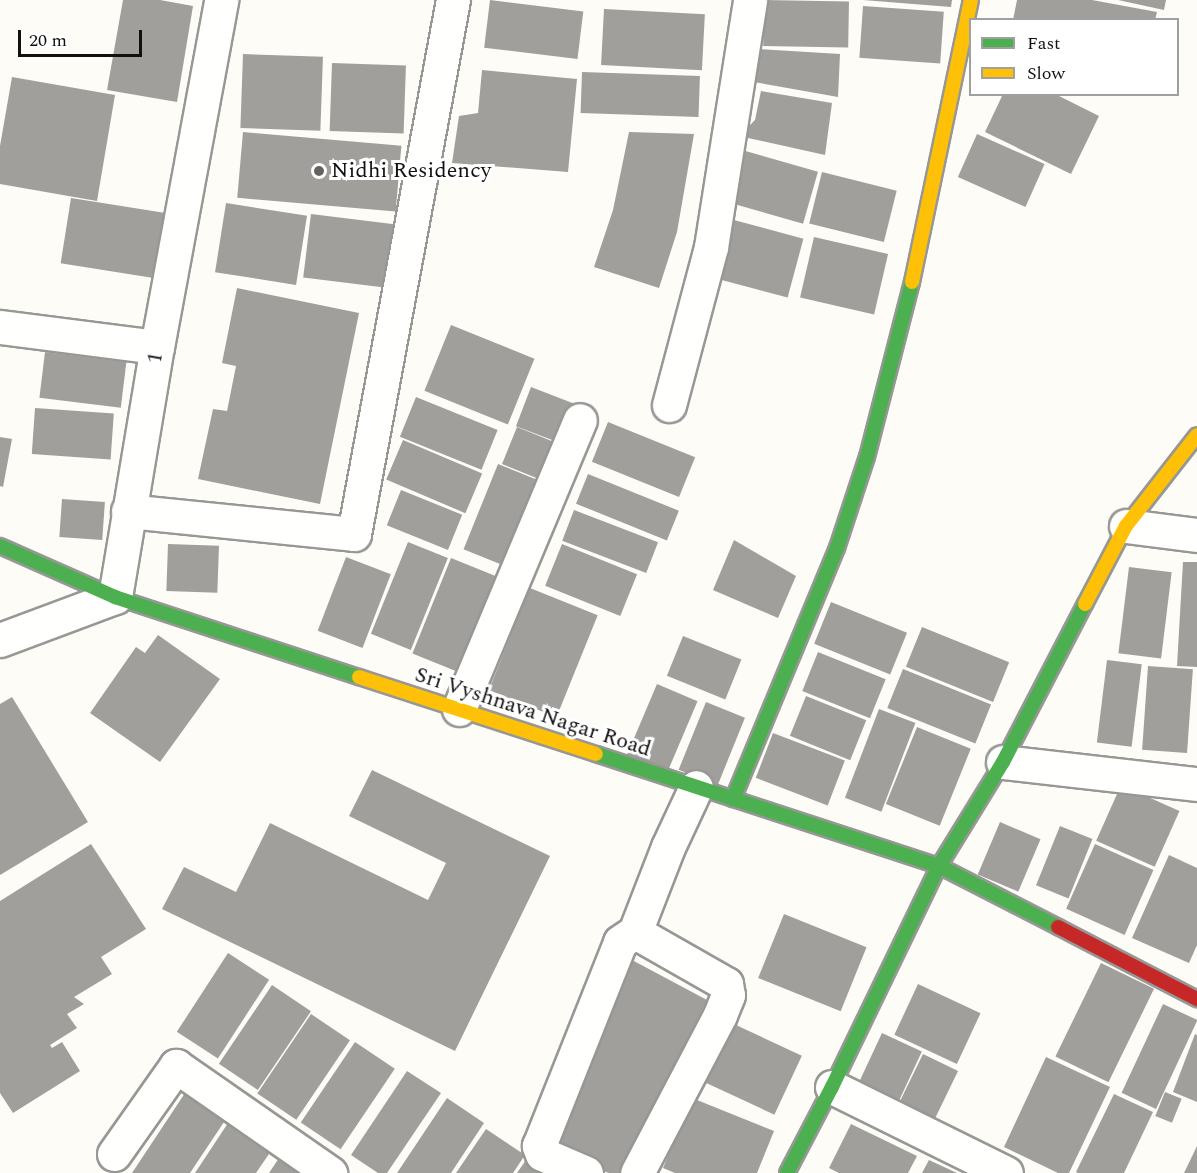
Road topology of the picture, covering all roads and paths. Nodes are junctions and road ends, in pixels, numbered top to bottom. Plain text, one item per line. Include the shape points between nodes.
1 (221, 0) edge
2 (453, 0) edge
3 (750, 0) edge
4 (971, 0) edge
5 (0, 327) edge
6 (157, 347) junction
7 (669, 405) dead end
8 (580, 420) dead end
9 (1197, 435) edge
10 (128, 511) junction
11 (1126, 526) junction
12 (1197, 535) edge
13 (0, 546) edge
14 (115, 597) junction
15 (0, 640) edge
16 (459, 709) junction
17 (1003, 762) junction
18 (1197, 784) edge
19 (696, 787) junction
20 (733, 799) junction
21 (939, 866) junction
22 (635, 932) junction
23 (1197, 999) edge
24 (832, 1087) junction
25 (114, 1154) dead end
26 (330, 1173) edge
27 (586, 1173) edge
28 (637, 1173) edge
29 (787, 1173) edge
30 (1006, 1173) edge

1 - 6 street, 1
2 - 10 street via 354,534
3 - 7 street via 711,247
4 - 20 street via 913,280 867,457 837,548
5 - 6 street
6 - 10 street, 1
8 - 16 street
9 - 11 street
10 - 14 street, 1
11 - 12 street
11 - 17 street
13 - 14 street, Sri Vyshnava Nagar Road
14 - 15 street
14 - 16 street, Sri Vyshnava Nagar Road
16 - 19 street, Sri Vyshnava Nagar Road
17 - 18 street
17 - 21 street
19 - 20 street, Sri Vyshnava Nagar Road
19 - 22 street
20 - 21 street, Sri Vyshnava Nagar Road
21 - 23 street, Sri Vyshnava Nagar Road
21 - 24 street
22 - 27 street via 620,942 538,1146 542,1154
22 - 28 street via 726,984 728,995
24 - 29 street
24 - 30 street
25 - 26 street via 176,1066

